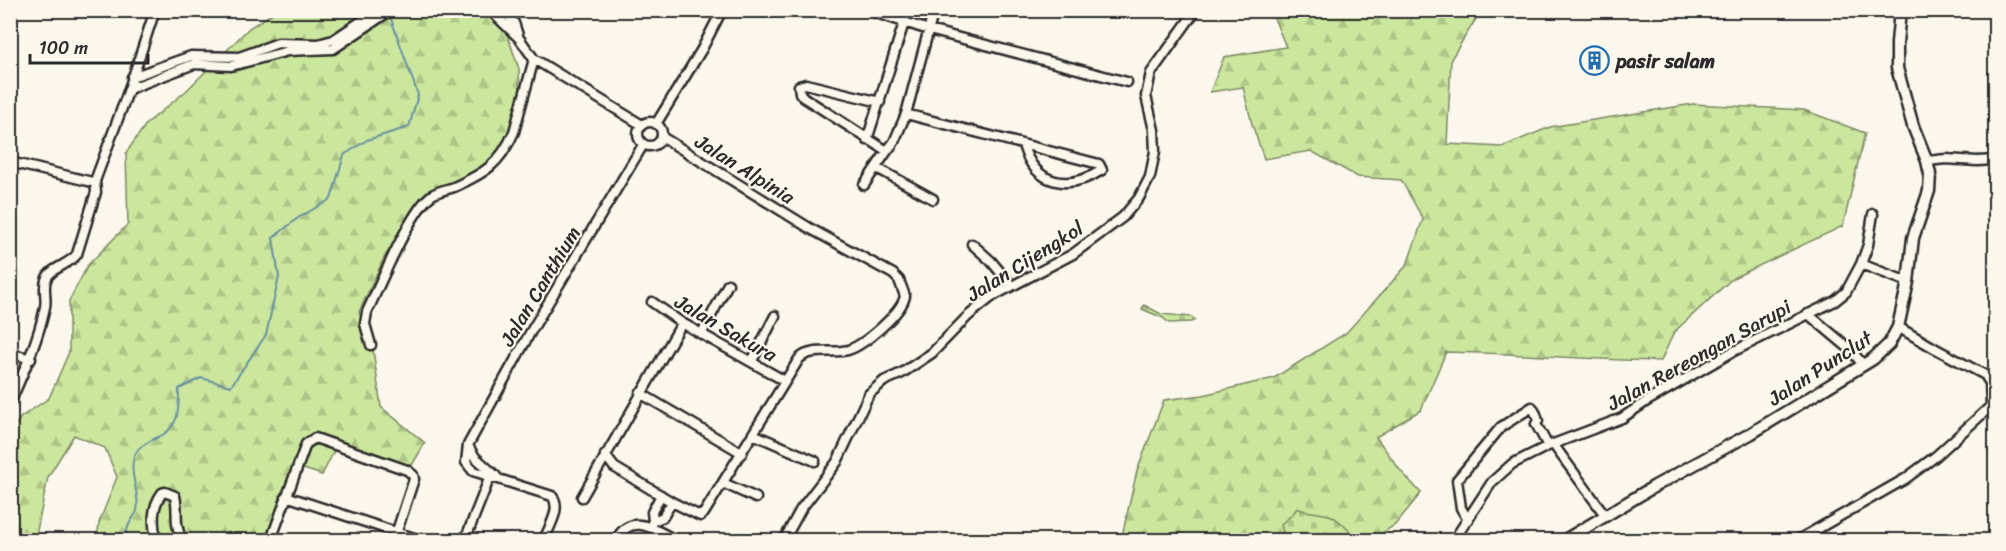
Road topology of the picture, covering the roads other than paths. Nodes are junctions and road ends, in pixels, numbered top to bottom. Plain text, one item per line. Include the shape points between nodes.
1 (155, 10) edge
2 (378, 10) edge
3 (391, 10) edge
4 (490, 10) edge
5 (504, 10) edge
6 (722, 10) edge
7 (867, 10) edge
8 (908, 10) edge
9 (934, 10) edge
10 (1900, 10) edge
11 (1192, 12) edge
12 (906, 22) junction
13 (929, 30) junction
14 (344, 37) junction
15 (519, 38) junction
16 (534, 59) junction
17 (132, 77) junction
18 (1127, 82) dead end
19 (129, 89) junction
20 (880, 102) junction
21 (906, 114) junction
22 (656, 124) junction
23 (642, 125) junction
24 (662, 137) junction
25 (867, 140) junction
26 (643, 145) junction
27 (1023, 145) junction
28 (887, 151) junction
29 (1995, 160) edge
30 (1926, 161) junction
31 (10, 162) edge
32 (877, 168) junction
33 (95, 181) junction
34 (864, 185) dead end
35 (933, 199) dead end
36 (1873, 214) dead end
37 (972, 244) dead end
38 (1862, 264) junction
39 (1908, 282) junction
40 (728, 284) dead end
41 (1011, 285) junction
42 (651, 302) dead end
43 (1808, 314) junction
44 (775, 316) dead end
45 (682, 323) junction
46 (1898, 327) junction
47 (702, 333) junction
48 (370, 345) dead end
49 (10, 353) edge
50 (31, 359) junction
51 (752, 361) junction
52 (1863, 365) junction
53 (785, 381) junction
54 (640, 393) junction
55 (10, 403) edge
56 (1993, 405) edge
57 (753, 434) junction
58 (1551, 445) junction
59 (742, 453) junction
60 (605, 455) junction
61 (815, 461) dead end
62 (493, 476) junction
63 (723, 483) junction
64 (661, 495) junction
65 (286, 496) junction
66 (582, 497) dead end
67 (756, 498) dead end
68 (672, 502) junction
69 (1605, 515) junction
70 (1468, 520) junction
71 (652, 524) junction
72 (395, 537) edge
73 (156, 540) edge
74 (182, 540) edge
75 (271, 540) edge
76 (420, 540) edge
77 (465, 540) edge
78 (544, 540) edge
79 (616, 540) edge
80 (675, 540) edge
81 (784, 540) edge
82 (1454, 540) edge
83 (1565, 540) edge
84 (1798, 540) edge

1 - 17 street
2 - 14 street
3 - 14 street
4 - 15 street
5 - 15 street
6 - 22 street
7 - 12 street
8 - 12 street
9 - 13 street
10 - 30 main road, Jalan Punclut via 1897,68
11 - 41 street, Jalan Cijengkol via 1151,73 1146,96 1155,151 1150,177 1139,198 1123,216 1073,254
12 - 13 street
12 - 20 street
13 - 18 street
13 - 21 street
14 - 17 street via 318,44 278,44 239,57 192,56
14 - 19 street via 326,51 288,51 231,66 194,64
15 - 16 street
16 - 23 street
16 - 48 street via 514,132 494,166 432,195 409,226 367,312 365,324
17 - 19 street
19 - 33 street
20 - 25 street
20 - 25 street via 799,86 803,97
21 - 27 street
21 - 28 street
22 - 23 street
22 - 24 street via 662,129
23 - 26 street via 638,133
24 - 26 street via 655,146
24 - 53 street, Jalan Alpinia via 899,280 904,301 884,325 847,350 802,356
25 - 28 street
26 - 62 street, Jalan Canthium via 468,445 468,465 473,471
27 - 27 street via 1099,164 1102,170 1079,182 1056,182 1031,165
28 - 32 street
29 - 30 street
30 - 39 main road, Jalan Punclut via 1929,191 1913,238
31 - 33 street
32 - 34 street
32 - 35 street
33 - 50 street via 96,192 77,254 46,280 45,306
36 - 38 street, Jalan Rereongan Sarupi
37 - 41 street
38 - 39 street
38 - 43 street, Jalan Rereongan Sarupi via 1846,292
39 - 46 main road, Jalan Punclut
40 - 47 street
41 - 81 street, Jalan Cijengkol via 968,316 932,353 869,394 837,462 801,509
42 - 45 street, Jalan Sakura
43 - 52 street
43 - 58 street, Jalan Rereongan Sarupi via 1732,352 1622,418
44 - 51 street
45 - 47 street, Jalan Sakura
45 - 54 street
46 - 52 main road, Jalan Punclut via 1889,344
46 - 56 street via 1985,375
47 - 51 street, Jalan Sakura
49 - 50 street
50 - 55 street
51 - 53 street, Jalan Sakura
52 - 69 main road, Jalan Punclut
53 - 57 street
54 - 59 street
54 - 60 street
56 - 84 street via 1905,479
57 - 59 street
57 - 61 street
58 - 69 street
58 - 70 street, Jalan Rereongan Sarupi via 1512,464 1492,482
58 - 70 street via 1536,424 1532,407 1501,427 1457,480 1461,508
59 - 63 street
60 - 64 street via 614,467
60 - 66 street
62 - 77 street
62 - 78 street, Jalan Canthium via 552,496 557,504
63 - 67 street
63 - 68 street via 700,516
64 - 68 street
64 - 71 street via 652,512
65 - 72 street
65 - 72 street via 306,444 315,438 407,470 414,479
65 - 75 street
68 - 71 street via 663,517
69 - 83 main road, Jalan Punclut
70 - 82 street, Jalan Rereongan Sarupi
71 - 79 street via 633,524 621,531
71 - 80 street
72 - 76 street
73 - 74 street via 153,517 158,497 165,492 175,496 175,522

